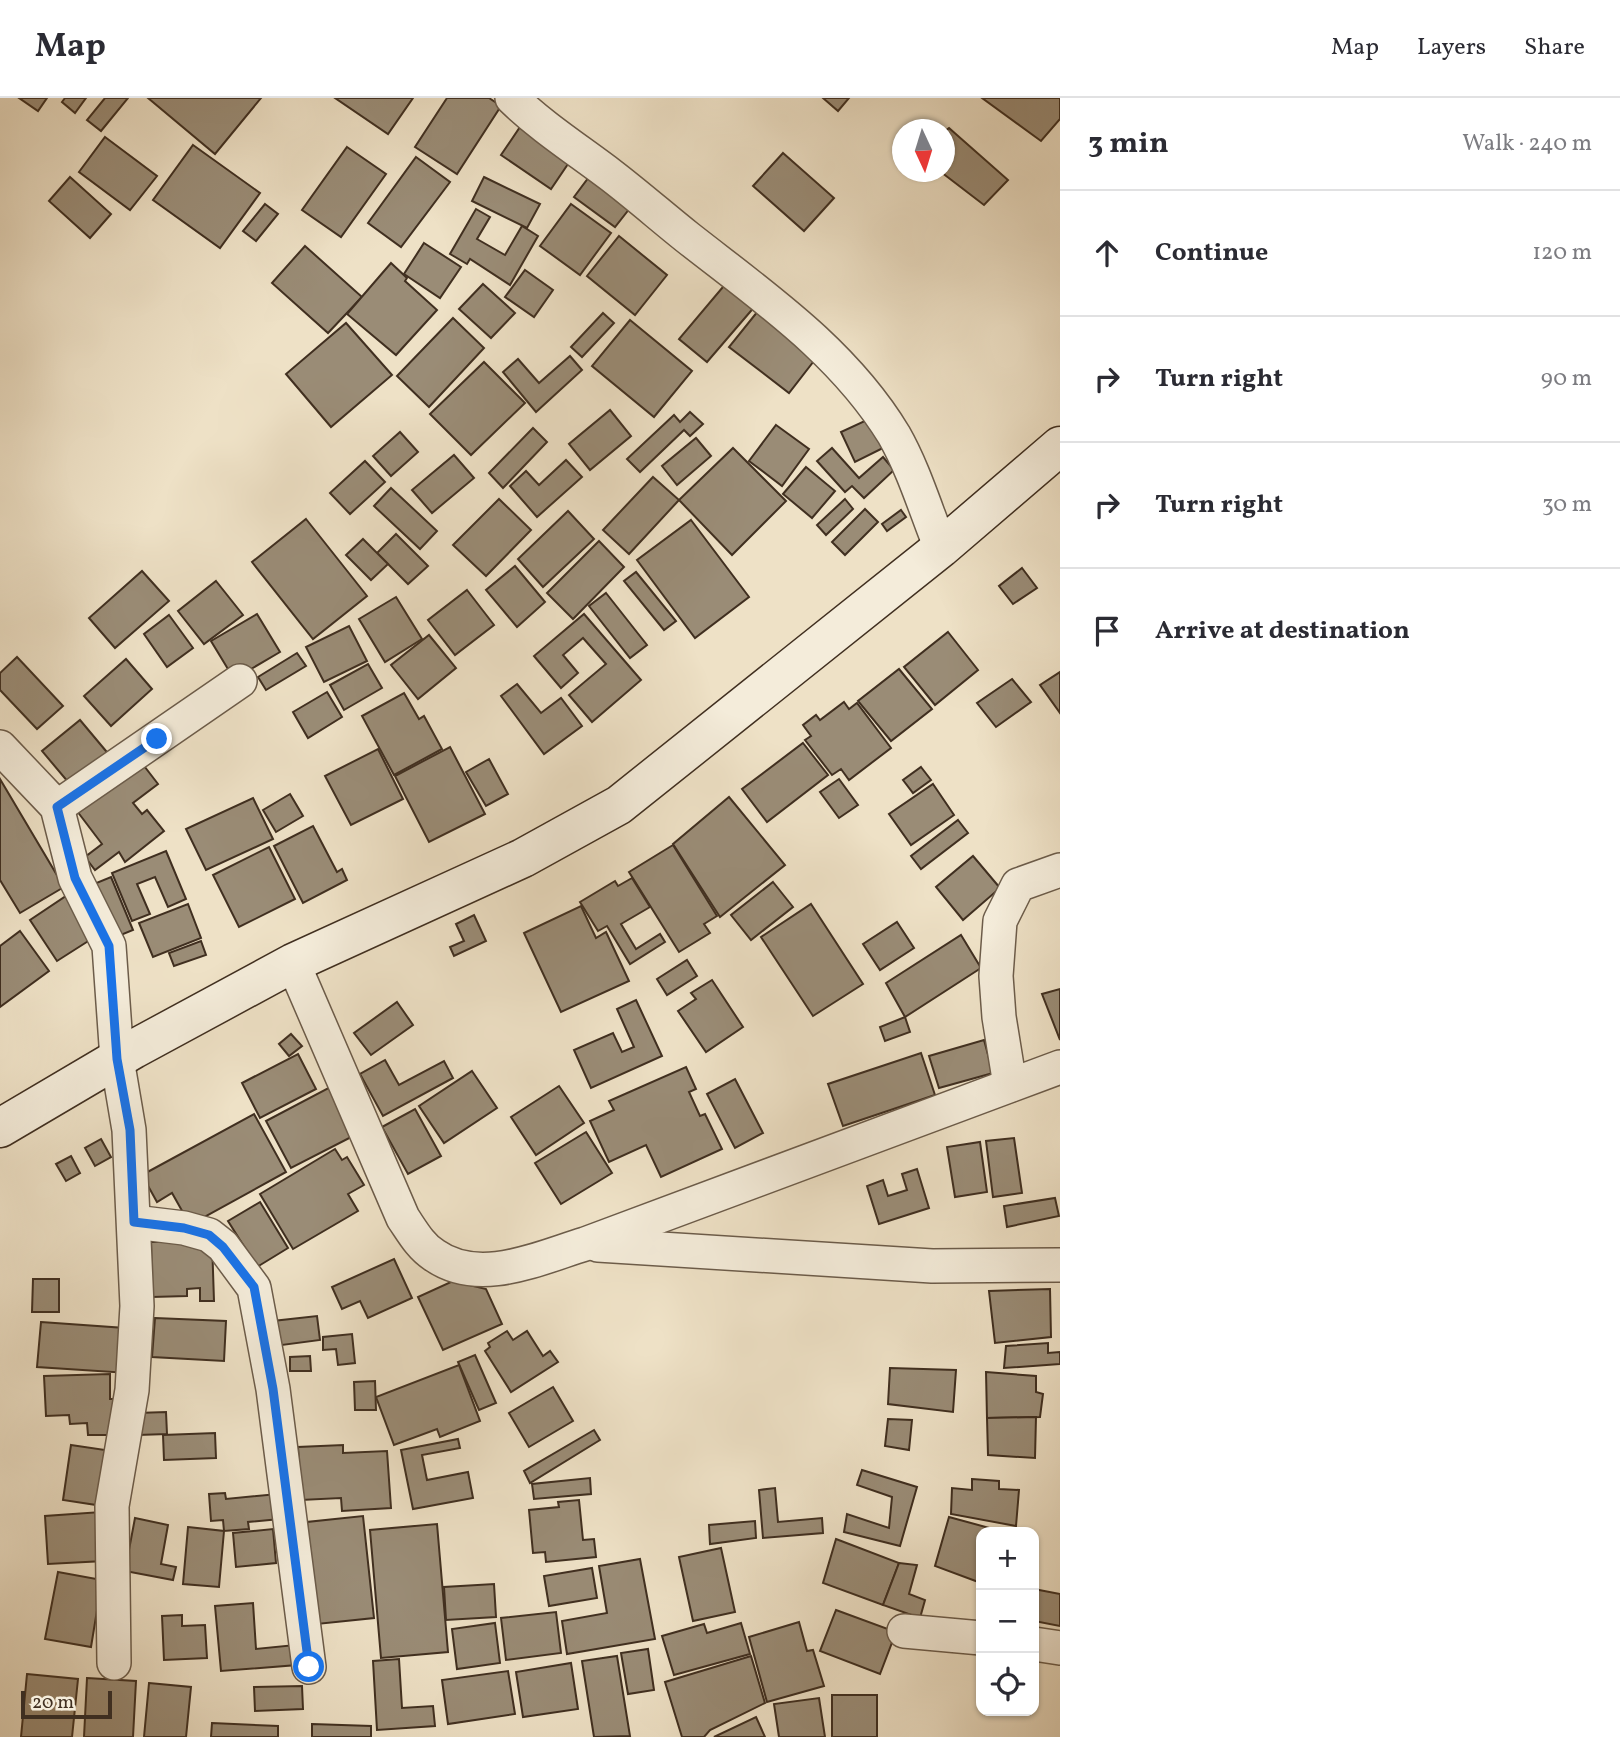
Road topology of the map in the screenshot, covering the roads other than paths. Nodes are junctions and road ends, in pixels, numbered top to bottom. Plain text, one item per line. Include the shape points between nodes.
1 (512, 98) edge
2 (1060, 446) edge
3 (941, 548) junction
4 (240, 681) dead end
5 (0, 747) edge
6 (57, 807) junction
7 (1060, 870) edge
8 (293, 963) junction
9 (117, 1059) junction
10 (1060, 1068) edge
11 (1010, 1085) junction
12 (0, 1128) edge
13 (134, 1222) junction
14 (585, 1244) junction
15 (1060, 1265) edge
16 (904, 1631) dead end
17 (976, 1638) edge
18 (1039, 1645) edge
19 (1060, 1648) edge
20 (114, 1663) dead end
21 (309, 1667) dead end

1 - 3 street via 537,122 752,285 851,376 894,435
2 - 3 main road
3 - 8 main road via 619,805 523,858
4 - 6 street
5 - 6 street
6 - 9 street via 75,878 109,946
7 - 11 street via 1018,885 1000,921 996,976
8 - 9 main road
8 - 14 street via 403,1218 417,1240 435,1256 482,1270 514,1266
9 - 12 main road
9 - 13 street via 130,1130
10 - 11 street
11 - 14 street
13 - 20 street via 137,1306 132,1390 112,1506
13 - 21 street via 209,1235 254,1287 275,1402
14 - 15 street via 932,1266
16 - 17 street
18 - 19 street

